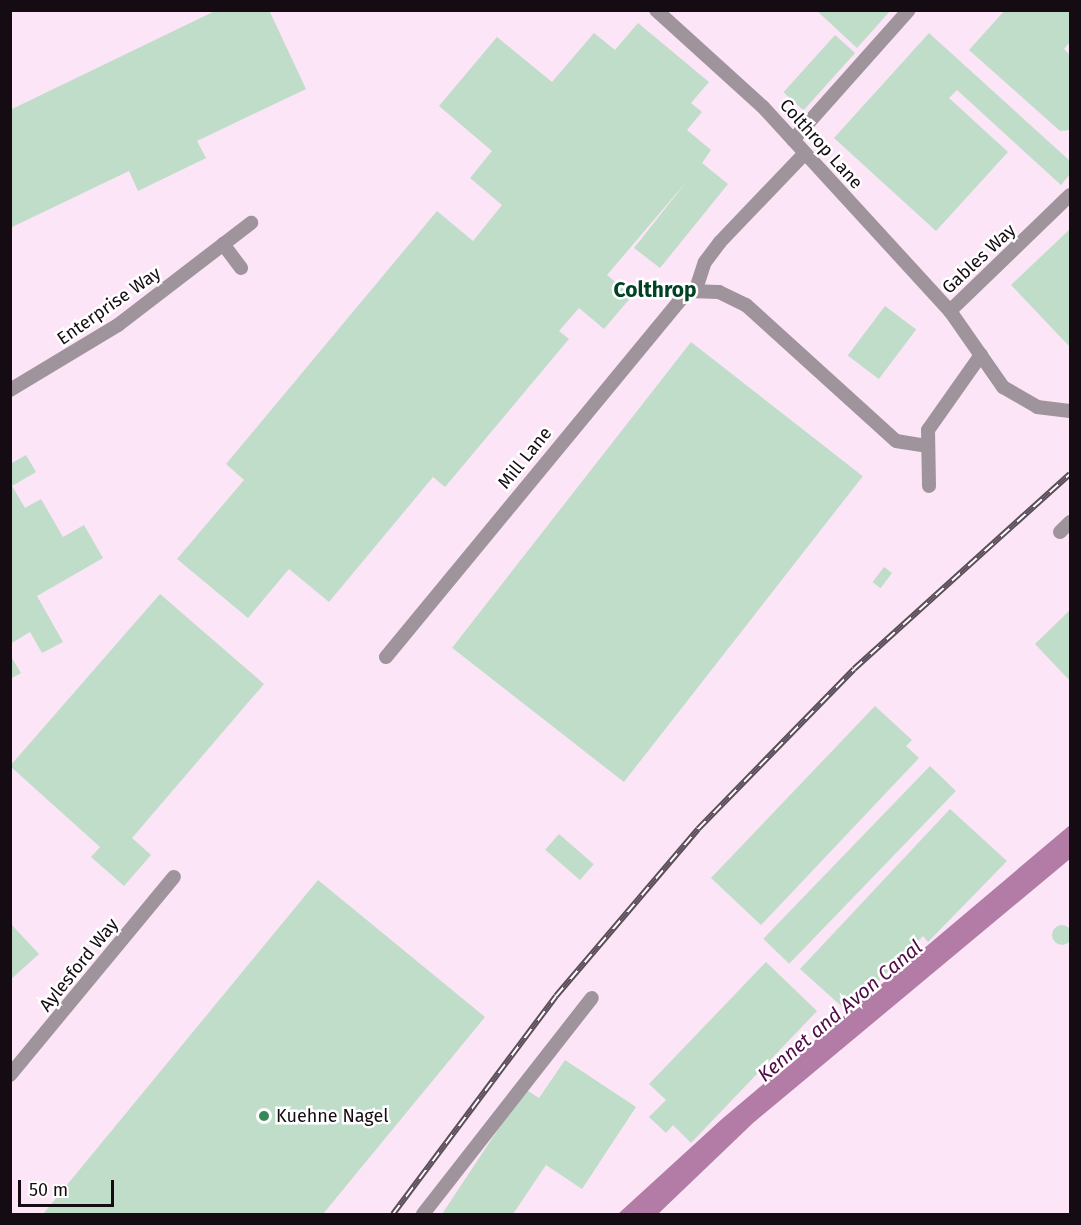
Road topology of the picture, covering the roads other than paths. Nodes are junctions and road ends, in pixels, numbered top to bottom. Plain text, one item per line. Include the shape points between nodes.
1 (656, 10) edge
2 (909, 10) edge
3 (793, 140) junction
4 (804, 154) junction
5 (1071, 195) edge
6 (251, 223) dead end
7 (223, 244) junction
8 (242, 268) dead end
9 (696, 289) junction
10 (950, 311) junction
11 (981, 356) junction
12 (10, 390) edge
13 (1071, 411) edge
14 (927, 446) junction
15 (929, 486) dead end
16 (386, 657) dead end
17 (174, 877) dead end
18 (592, 998) dead end
19 (10, 1075) edge
20 (423, 1215) edge

1 - 3 street, Colthrop Lane via 746,89
2 - 3 street
3 - 4 street, Colthrop Lane
4 - 9 street via 720,242 705,262
4 - 10 street, Colthrop Lane
5 - 10 street, Gables Way
6 - 7 street, Enterprise Way
7 - 8 street
7 - 12 street, Enterprise Way via 118,325
9 - 14 street via 746,305 896,441
9 - 16 street, Mill Lane via 669,310
10 - 11 street, Gables Way
11 - 13 street via 1020,401
11 - 14 street via 934,416
14 - 15 street
17 - 19 street, Aylesford Way
18 - 20 street

